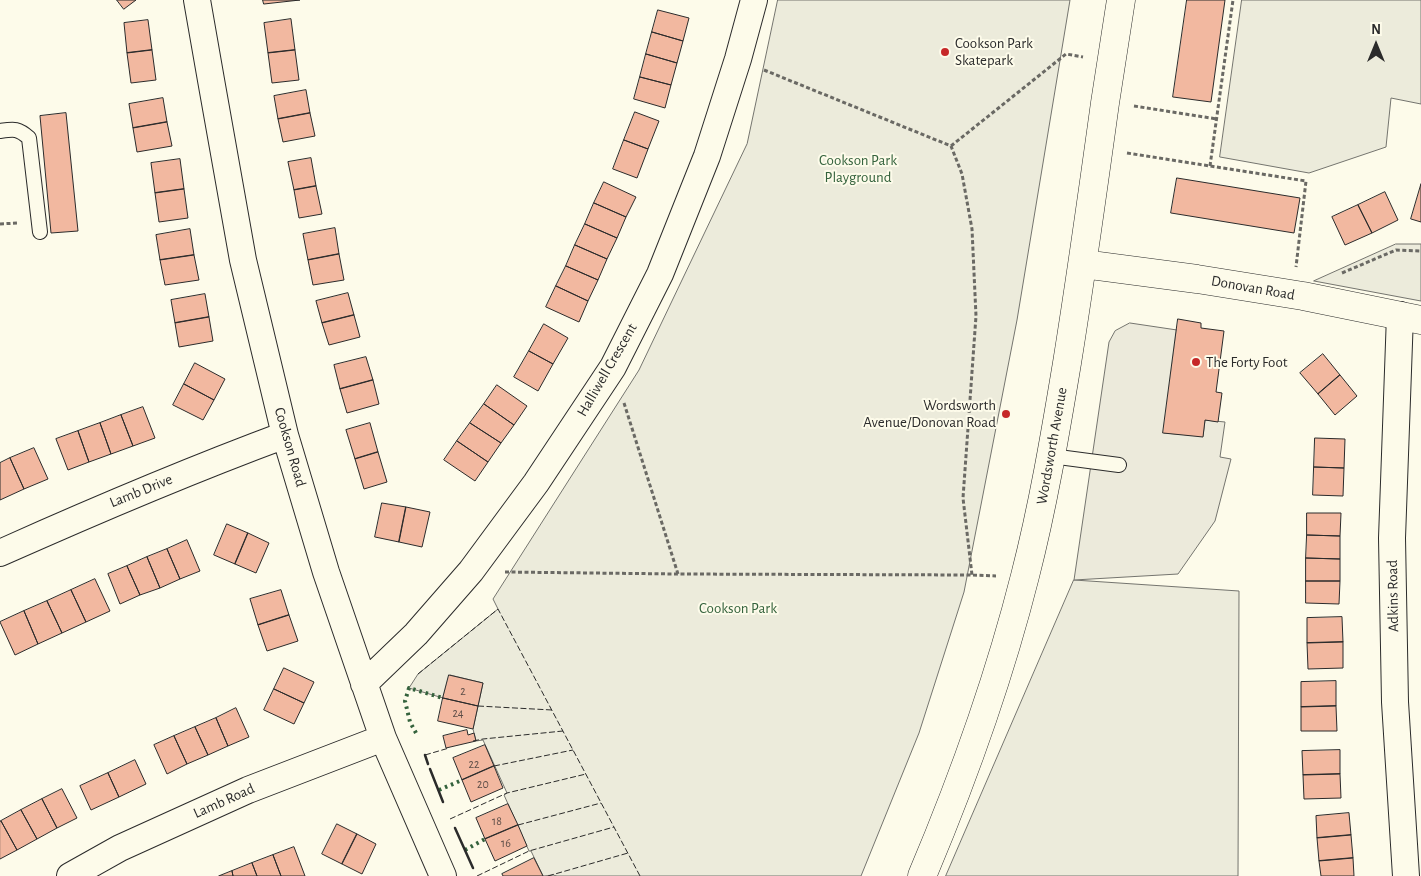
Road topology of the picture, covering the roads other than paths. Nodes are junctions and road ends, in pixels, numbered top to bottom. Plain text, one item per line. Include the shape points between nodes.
1 (197, 0) edge
2 (754, 0) edge
3 (1121, 0) edge
4 (0, 130) edge
5 (40, 232) dead end
6 (1083, 264) junction
7 (1410, 318) edge
8 (285, 434) junction
9 (1051, 456) junction
10 (1119, 465) dead end
11 (0, 553) edge
12 (364, 684) junction
13 (383, 738) junction
14 (70, 876) edge
15 (443, 876) edge
16 (922, 876) edge
17 (1406, 876) edge

1 - 8 street, Cookson Road via 244,260
2 - 12 street, Halliwell Crescent via 707,156 660,274 613,367 536,483 471,571 416,634
3 - 6 street, Wordsworth Avenue
4 - 5 lane via 13,129 29,138
6 - 7 street, Donovan Road via 1197,278
6 - 9 street, Wordsworth Avenue
7 - 17 street, Adkins Road via 1397,425 1392,538 1395,702
8 - 11 street, Lamb Drive via 103,506
8 - 12 street, Cookson Road
9 - 10 lane
9 - 16 street, Wordsworth Avenue via 1025,578 993,689 949,812
12 - 13 street, Cookson Road
13 - 14 street, Lamb Road via 248,790 120,848
13 - 15 street, Cookson Road

